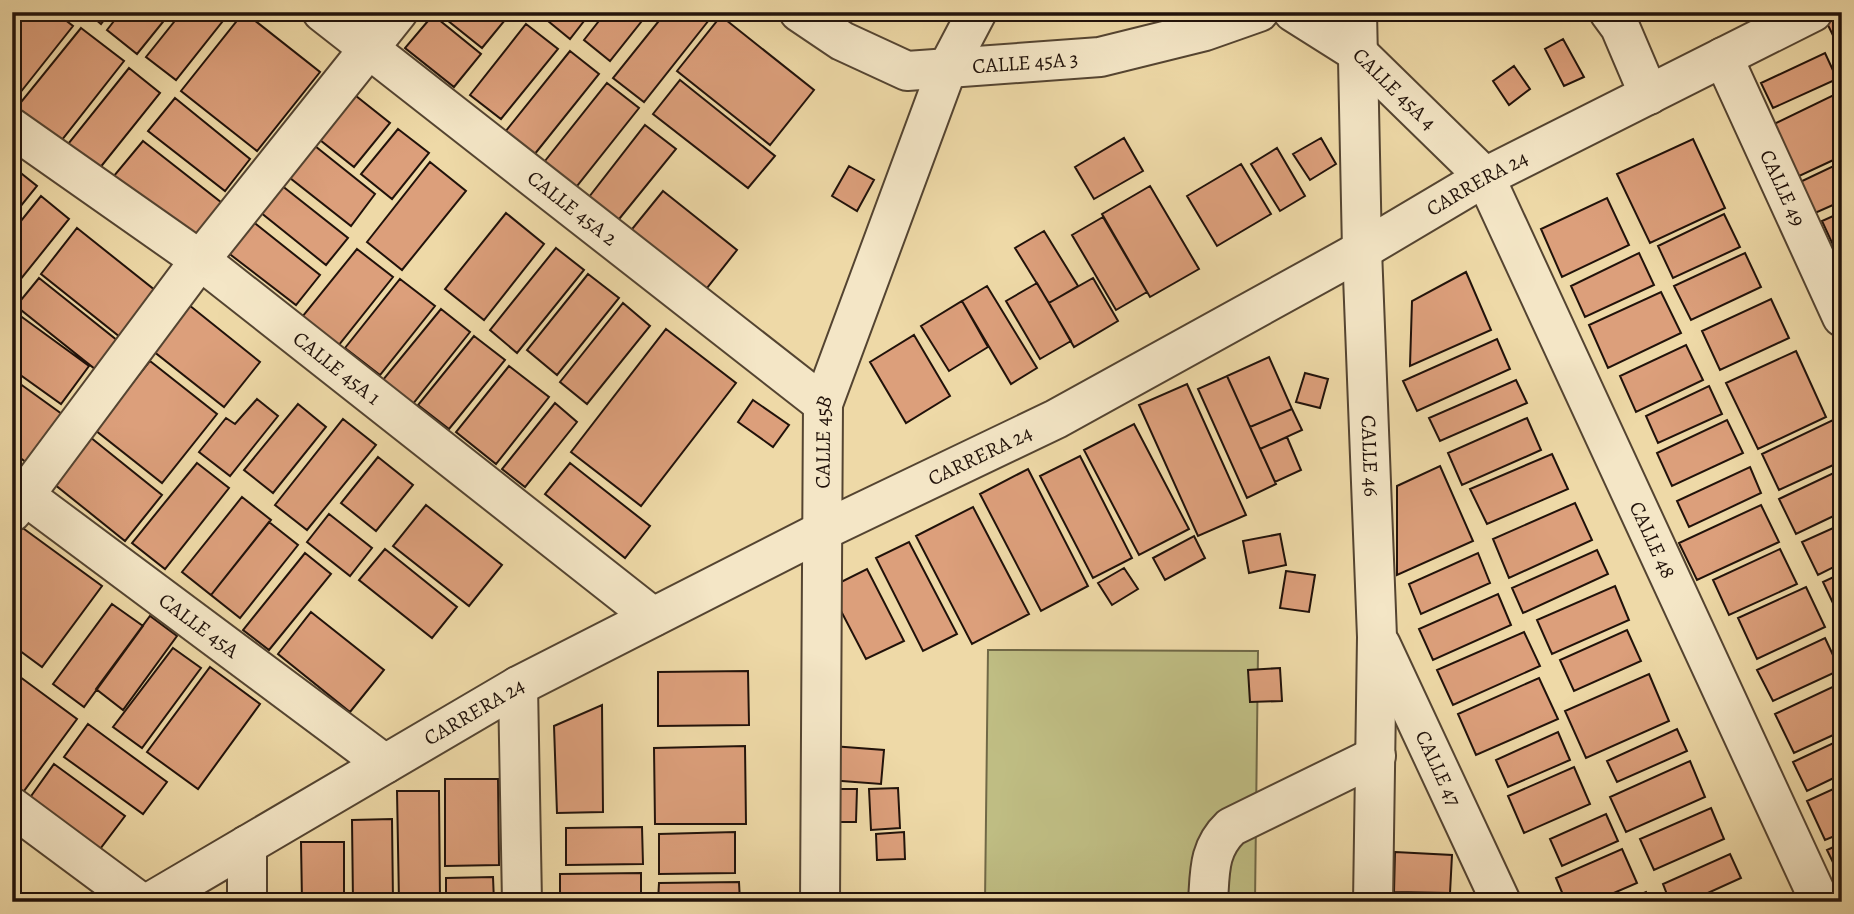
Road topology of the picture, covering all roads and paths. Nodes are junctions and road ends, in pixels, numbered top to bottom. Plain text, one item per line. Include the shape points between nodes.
1 (321, 12) edge
2 (398, 12) edge
3 (799, 12) edge
4 (977, 12) edge
5 (1259, 12) edge
6 (1293, 12) edge
7 (1357, 12) edge
8 (1609, 12) edge
9 (1813, 12) edge
10 (370, 48) junction
11 (1359, 53) junction
12 (1723, 57) junction
13 (947, 69) junction
14 (1649, 95) junction
15 (12, 128) edge
16 (1485, 177) junction
17 (1362, 250) junction
18 (200, 260) junction
19 (1842, 317) edge
20 (823, 404) junction
21 (16, 498) edge
22 (824, 530) junction
23 (653, 617) junction
24 (1377, 637) junction
25 (518, 686) junction
26 (1376, 757) junction
27 (385, 764) junction
28 (12, 807) edge
29 (247, 845) junction
30 (140, 902) edge
31 (150, 902) edge
32 (247, 902) edge
33 (522, 902) edge
34 (820, 902) edge
35 (1208, 902) edge
36 (1373, 902) edge
37 (1502, 902) edge
38 (1819, 902) edge

1 - 10 street, CALLE 45A 2
2 - 10 street
3 - 13 street, CALLE 45A 3 via 842,40 907,71
4 - 13 street, CALLE 45B
5 - 13 street, CALLE 45A 3 via 1205,31 1100,57
6 - 11 street, CALLE 45A 4
7 - 11 street, CALLE 46
8 - 14 street
9 - 12 street, CARRERA 24
10 - 18 street
10 - 20 street, CALLE 45A 2
11 - 16 street, CALLE 45A 4
11 - 17 street, CALLE 46
12 - 14 street, CARRERA 24
12 - 19 street, CALLE 49
13 - 20 street, CALLE 45B
14 - 16 street, CARRERA 24
15 - 18 street, CALLE 45A 1
16 - 17 street, CARRERA 24
16 - 38 street, CALLE 48
17 - 22 street, CARRERA 24 via 1056,419
17 - 24 street, CALLE 46
18 - 21 street
18 - 23 street, CALLE 45A 1
20 - 22 street, CALLE 45B
21 - 27 street, CALLE 45A
22 - 23 street, CARRERA 24
22 - 34 street, CALLE 45B
23 - 25 street, CARRERA 24
24 - 26 street, CALLE 46
24 - 37 street, CALLE 47
25 - 27 street, CARRERA 24
25 - 33 street
26 - 35 street via 1231,827 1211,854
26 - 36 street, CALLE 46
27 - 29 street, CARRERA 24
28 - 30 street
29 - 31 street, CARRERA 24
29 - 32 street

